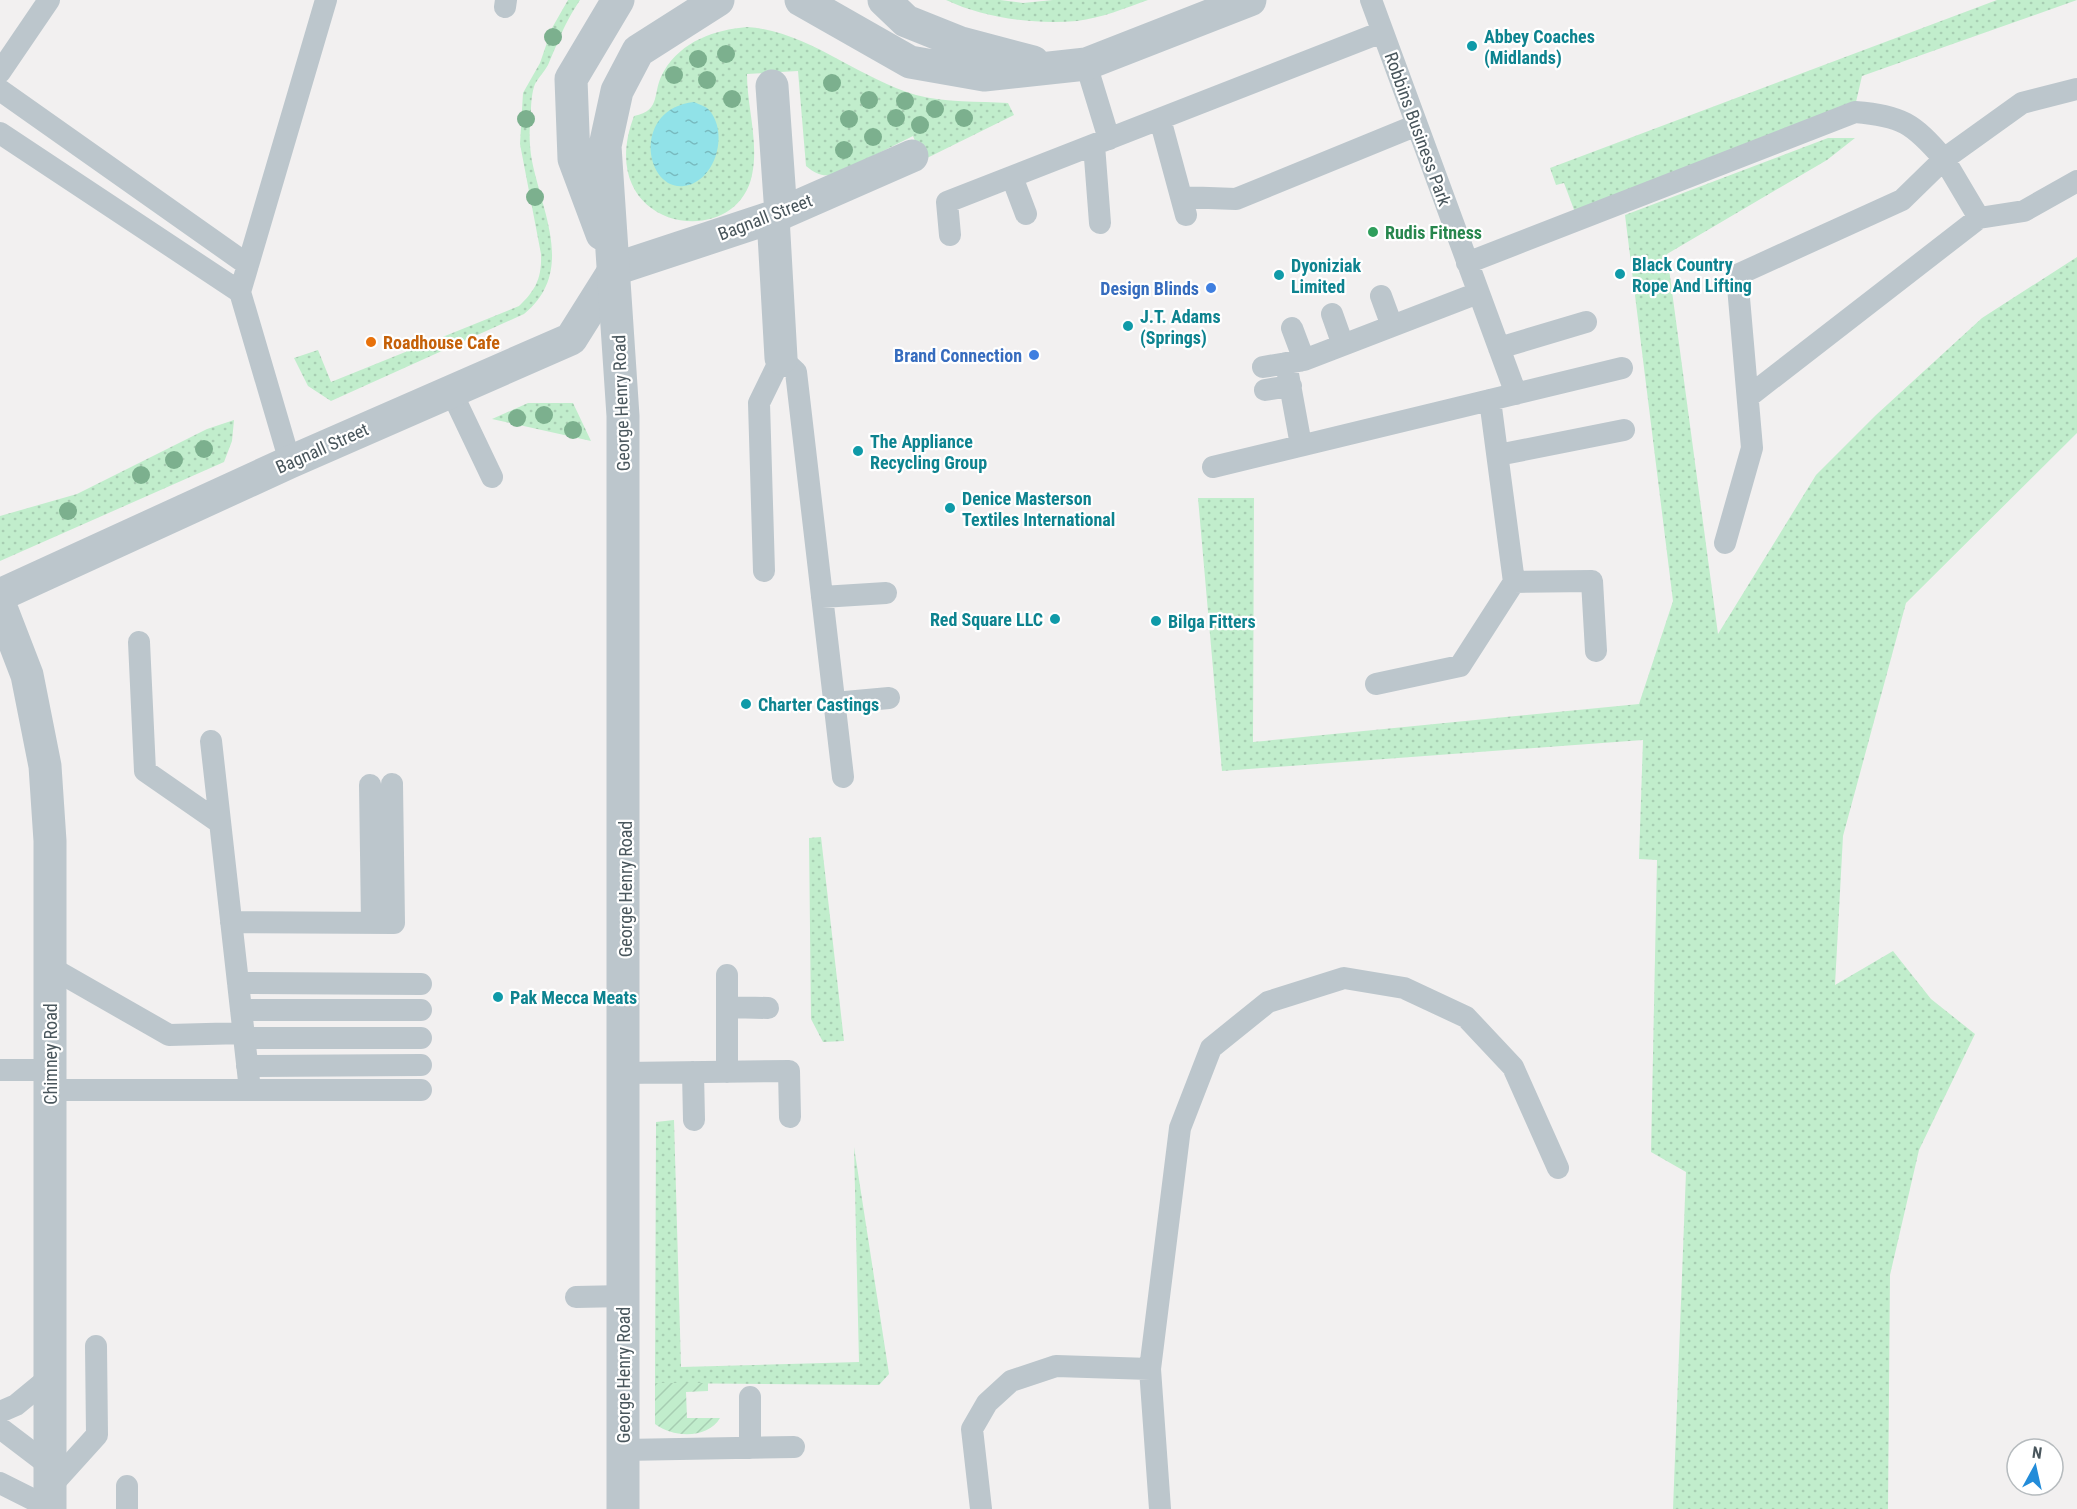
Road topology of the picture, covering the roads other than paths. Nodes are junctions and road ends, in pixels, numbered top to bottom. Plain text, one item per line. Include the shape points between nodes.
1 (49, 0) edge
2 (326, 0) edge
3 (618, 0) edge
4 (718, 0) edge
5 (801, 0) edge
6 (884, 0) edge
7 (1250, 0) edge
8 (1371, 0) edge
9 (1382, 32) junction
10 (1086, 64) junction
11 (1049, 66) junction
12 (0, 72) edge
13 (772, 86) dead end
14 (2077, 89) edge
15 (0, 90) edge
16 (1160, 119) junction
17 (1417, 125) junction
18 (0, 133) edge
19 (1102, 142) junction
20 (912, 156) dead end
21 (1944, 159) junction
22 (1012, 177) junction
23 (2077, 181) edge
24 (1026, 214) dead end
25 (777, 216) junction
26 (1979, 218) junction
27 (1100, 223) dead end
28 (950, 235) dead end
29 (1467, 263) junction
30 (248, 265) junction
31 (615, 269) junction
32 (240, 292) junction
33 (1478, 292) junction
34 (1380, 296) dead end
35 (1332, 314) dead end
36 (1586, 322) dead end
37 (1392, 326) junction
38 (1292, 328) dead end
39 (1343, 345) junction
40 (1499, 348) junction
41 (1295, 362) junction
42 (795, 367) junction
43 (1622, 368) dead end
44 (1291, 387) junction
45 (451, 391) junction
46 (1516, 394) junction
47 (1748, 397) junction
48 (1490, 400) junction
49 (1624, 430) dead end
50 (1301, 446) junction
51 (1498, 455) junction
52 (290, 462) junction
53 (1213, 467) dead end
54 (492, 477) dead end
55 (1725, 543) dead end
56 (764, 571) dead end
57 (1514, 582) junction
58 (886, 593) dead end
59 (0, 596) edge
60 (822, 597) junction
61 (0, 606) edge
62 (139, 642) dead end
63 (1596, 651) dead end
64 (1376, 684) dead end
65 (889, 698) dead end
66 (834, 703) junction
67 (211, 741) dead end
68 (843, 777) dead end
69 (381, 784) dead end
70 (220, 823) junction
71 (231, 922) junction
72 (50, 967) junction
73 (727, 975) dead end
74 (238, 983) junction
75 (421, 984) dead end
76 (727, 1007) junction
77 (768, 1008) dead end
78 (241, 1010) junction
79 (421, 1010) dead end
80 (244, 1036) junction
81 (421, 1038) dead end
82 (421, 1065) dead end
83 (248, 1066) junction
84 (0, 1070) edge
85 (693, 1072) junction
86 (727, 1072) junction
87 (624, 1073) junction
88 (50, 1080) junction
89 (250, 1090) junction
90 (422, 1090) dead end
91 (790, 1117) dead end
92 (694, 1120) dead end
93 (1558, 1168) dead end
94 (624, 1296) junction
95 (576, 1297) dead end
96 (96, 1346) dead end
97 (1150, 1370) junction
98 (50, 1377) junction
99 (750, 1398) dead end
100 (0, 1412) edge
101 (0, 1428) edge
102 (794, 1447) dead end
103 (750, 1448) junction
104 (623, 1450) junction
105 (0, 1484) edge
106 (127, 1486) dead end
107 (50, 1492) edge
108 (127, 1509) edge
109 (623, 1509) edge
110 (981, 1509) edge
111 (1160, 1509) edge

1 - 12 lane
2 - 30 lane
3 - 31 street via 571,79 574,159
4 - 31 street via 638,51 617,91 605,146
5 - 11 street via 910,62 984,75
6 - 11 street via 906,21 961,43
7 - 10 street
8 - 9 lane, Robbins Business Park
9 - 16 lane
9 - 17 lane, Robbins Business Park
10 - 11 street
10 - 19 lane
13 - 25 street
14 - 21 lane via 2022,103
15 - 30 lane
16 - 17 lane via 1184,206 1257,199
16 - 19 lane
17 - 29 lane, Robbins Business Park
18 - 32 lane
19 - 22 lane
19 - 27 lane
20 - 25 street, Bagnall Street
21 - 26 lane
21 - 29 lane via 1924,135 1891,115 1855,112
21 - 47 lane via 1902,200 1737,275
22 - 24 lane
22 - 28 lane via 947,202
23 - 26 lane via 2024,212
25 - 31 street, Bagnall Street
25 - 42 street
26 - 47 lane
29 - 33 lane, Robbins Business Park
30 - 32 lane
31 - 45 street, Bagnall Street via 571,339
31 - 87 street, George Henry Road via 623,416
32 - 52 lane
33 - 37 lane
33 - 40 lane, Robbins Business Park
34 - 37 lane
35 - 39 lane
36 - 40 lane
37 - 39 lane
38 - 41 lane
39 - 41 lane
40 - 46 lane, Robbins Business Park
41 - 44 lane
41 - 44 lane via 1264,378
42 - 56 lane via 759,403
42 - 60 lane
43 - 46 lane
44 - 50 lane
45 - 52 street, Bagnall Street
45 - 54 lane
46 - 48 lane
47 - 55 lane via 1752,448
48 - 50 lane
48 - 51 lane
49 - 51 lane
50 - 53 lane
51 - 57 lane
52 - 59 street, Bagnall Street
57 - 63 lane via 1592,581
57 - 64 lane via 1460,666
58 - 60 lane
60 - 66 lane
61 - 72 street, Chimney Road via 27,675 45,766 50,841
62 - 70 lane via 145,771
65 - 66 lane
66 - 68 lane
67 - 70 lane
69 - 71 lane via 394,923
70 - 71 lane
71 - 74 lane
72 - 80 lane via 170,1035
72 - 88 street, Chimney Road
73 - 76 lane
74 - 75 lane
74 - 78 lane
76 - 77 lane
76 - 86 lane
78 - 79 lane
78 - 80 lane
80 - 81 lane
80 - 83 lane
82 - 83 lane
83 - 89 lane
84 - 88 lane
85 - 86 lane
85 - 87 lane
85 - 92 lane
86 - 91 lane via 789,1071
87 - 94 street, George Henry Road
88 - 89 lane
88 - 98 street, Chimney Road
89 - 90 lane
93 - 97 lane via 1513,1067 1466,1017 1404,988 1344,978 1268,1002 1211,1048 1180,1128
94 - 95 lane
94 - 104 street, George Henry Road
96 - 107 lane via 98,1435
97 - 110 lane via 1056,1366 1011,1381 987,1403 972,1429
97 - 111 lane
98 - 100 lane via 24,1400
98 - 107 street, Chimney Road
99 - 103 lane
101 - 107 lane
102 - 103 lane
103 - 104 lane
104 - 109 street, George Henry Road
105 - 107 lane
106 - 108 lane

